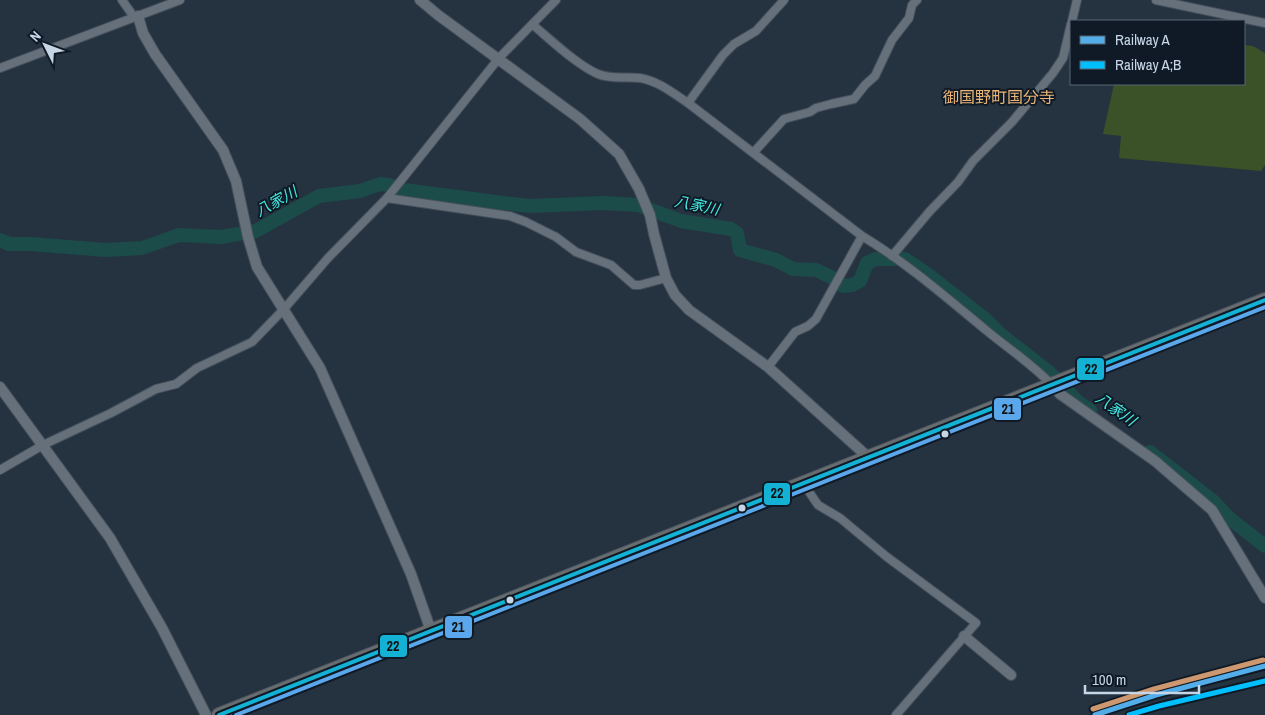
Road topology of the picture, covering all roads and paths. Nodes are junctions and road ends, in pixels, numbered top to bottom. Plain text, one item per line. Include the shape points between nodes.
1 (122, 0) edge
2 (180, 0) edge
3 (420, 0) edge
4 (556, 0) edge
5 (784, 0) edge
6 (917, 0) edge
7 (1077, 0) edge
8 (1156, 0) edge
9 (136, 17) junction
10 (1073, 20) edge
11 (1265, 23) edge
12 (532, 25) junction
13 (1070, 31) edge
14 (499, 58) junction
15 (0, 68) edge
16 (688, 103) junction
17 (754, 152) junction
18 (387, 198) junction
19 (862, 236) junction
20 (892, 256) junction
21 (666, 278) junction
22 (1265, 300) edge
23 (284, 309) junction
24 (768, 367) junction
25 (1052, 384) junction
26 (0, 387) edge
27 (43, 445) junction
28 (868, 457) junction
29 (0, 470) edge
30 (803, 483) junction
31 (1265, 598) edge
32 (431, 630) junction
33 (964, 636) junction
34 (1011, 675) dead end
35 (206, 715) edge
36 (219, 715) edge
37 (896, 715) edge

1 - 9 street
2 - 9 street
3 - 14 street
4 - 12 street
5 - 16 street via 756,31 723,55
6 - 17 street via 909,18 892,40 875,76 854,99 784,119
7 - 10 street
8 - 11 street
9 - 15 street
9 - 23 street via 155,54 222,150 236,181 257,267
12 - 14 street
12 - 16 street via 585,67 599,74 620,79 640,78 663,86
13 - 20 street via 1063,58 1053,73
14 - 18 street
14 - 21 street via 580,119 619,154 650,215
16 - 17 street
17 - 19 street
18 - 21 street via 510,216 556,237 576,252 612,265 634,284
18 - 23 street
19 - 20 street
19 - 24 street via 816,319 795,332
20 - 25 street
21 - 24 street via 675,295 689,310
22 - 25 highway
23 - 27 street via 252,342 197,368 176,384 156,390
23 - 32 street via 320,368 411,574
24 - 28 street
25 - 28 highway
25 - 31 street via 1060,394 1155,461 1212,510
26 - 27 street
27 - 29 street
27 - 35 street via 110,538 162,628
28 - 30 highway
30 - 32 highway
30 - 33 street via 818,505 840,518 976,623
32 - 36 highway
33 - 34 street
33 - 37 street

